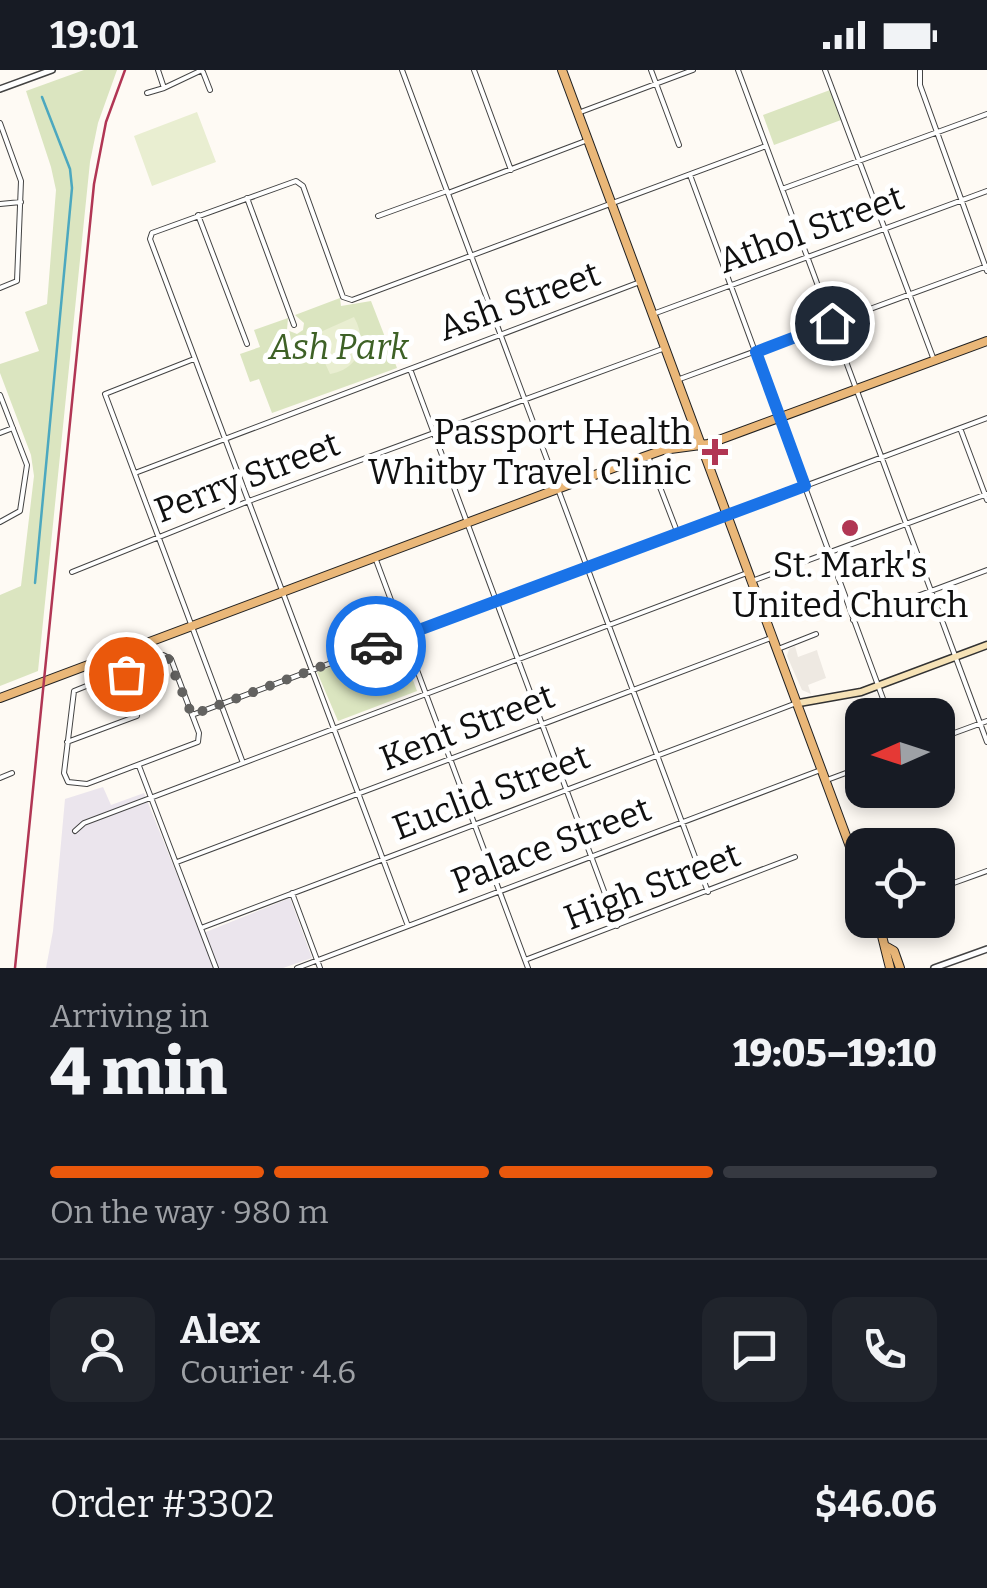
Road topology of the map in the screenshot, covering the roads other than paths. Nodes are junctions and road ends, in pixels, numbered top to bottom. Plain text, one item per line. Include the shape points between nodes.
1 (52, 70) edge
2 (158, 70) edge
3 (402, 70) edge
4 (474, 70) edge
5 (562, 70) edge
6 (651, 70) edge
7 (693, 70) edge
8 (738, 70) edge
9 (825, 70) edge
10 (920, 70) edge
11 (203, 71) edge
12 (656, 84) junction
13 (164, 88) junction
14 (0, 90) edge
15 (210, 90) dead end
16 (147, 94) dead end
17 (578, 114) junction
18 (987, 114) edge
19 (0, 123) edge
20 (936, 131) junction
21 (3, 138) edge
22 (588, 140) junction
23 (680, 145) dead end
24 (766, 146) junction
25 (860, 160) junction
26 (511, 170) junction
27 (690, 176) junction
28 (782, 190) junction
29 (447, 192) junction
30 (987, 192) edge
31 (246, 198) junction
32 (960, 201) junction
33 (20, 202) junction
34 (0, 204) edge
35 (612, 204) junction
36 (198, 215) junction
37 (378, 216) dead end
38 (885, 227) junction
39 (472, 256) junction
40 (808, 259) junction
41 (986, 268) edge
42 (641, 282) junction
43 (731, 285) junction
44 (0, 288) edge
45 (909, 295) junction
46 (652, 314) junction
47 (832, 323) junction
48 (294, 325) dead end
49 (502, 334) junction
50 (987, 341) edge
51 (247, 344) dead end
52 (665, 348) junction
53 (756, 352) junction
54 (194, 360) junction
55 (935, 362) junction
56 (410, 369) junction
57 (677, 380) junction
58 (858, 390) junction
59 (0, 396) edge
60 (525, 398) junction
61 (691, 418) junction
62 (780, 418) junction
63 (987, 418) edge
64 (13, 428) junction
65 (960, 428) junction
66 (0, 433) edge
67 (433, 434) junction
68 (224, 438) junction
69 (701, 446) junction
70 (682, 447) junction
71 (648, 456) junction
72 (883, 457) junction
73 (135, 473) junction
74 (805, 486) junction
75 (558, 490) junction
76 (986, 496) edge
77 (249, 501) junction
78 (726, 514) junction
79 (0, 522) edge
80 (468, 524) junction
81 (907, 524) junction
82 (678, 534) junction
83 (158, 538) junction
84 (830, 553) junction
85 (376, 558) junction
86 (588, 567) junction
87 (987, 570) edge
88 (72, 572) dead end
89 (751, 577) junction
90 (932, 591) junction
91 (284, 593) junction
92 (496, 601) junction
93 (853, 620) junction
94 (610, 626) junction
95 (192, 628) junction
96 (816, 634) dead end
97 (404, 635) junction
98 (774, 637) junction
99 (987, 645) edge
100 (778, 648) junction
101 (956, 657) junction
102 (518, 660) junction
103 (124, 669) junction
104 (312, 670) junction
105 (878, 686) junction
106 (634, 690) junction
107 (426, 694) junction
108 (0, 698) edge
109 (883, 698) edge
110 (799, 703) junction
111 (221, 704) junction
112 (192, 715) junction
113 (987, 721) edge
114 (980, 724) junction
115 (542, 725) junction
116 (334, 728) junction
117 (955, 733) edge
118 (67, 742) junction
119 (987, 742) edge
120 (658, 755) junction
121 (450, 760) junction
122 (243, 763) junction
123 (139, 766) junction
124 (823, 769) junction
125 (12, 773) dead end
126 (845, 773) edge
127 (0, 778) edge
128 (827, 780) junction
129 (566, 790) junction
130 (359, 794) junction
131 (152, 797) junction
132 (683, 822) junction
133 (475, 825) junction
134 (75, 831) dead end
135 (845, 831) edge
136 (591, 857) junction
137 (795, 857) dead end
138 (383, 860) junction
139 (177, 862) junction
140 (987, 871) edge
141 (955, 882) edge
142 (500, 891) junction
143 (708, 892) junction
144 (292, 893) junction
145 (408, 926) junction
146 (617, 926) junction
147 (201, 928) junction
148 (884, 938) edge
149 (888, 948) junction
150 (987, 949) edge
151 (317, 960) junction
152 (525, 960) junction
153 (216, 968) edge
154 (297, 968) edge
155 (320, 968) edge
156 (528, 968) edge
157 (890, 968) edge
158 (900, 968) edge
159 (934, 968) edge

1 - 14 street
2 - 13 street
3 - 29 street
4 - 26 street
5 - 17 main road
6 - 12 street
7 - 12 street
8 - 24 street
9 - 25 street
10 - 20 street
11 - 13 street
11 - 15 street
12 - 17 street
12 - 23 street
13 - 16 street
17 - 22 main road
18 - 20 street
19 - 21 street
20 - 25 street
20 - 32 street
21 - 33 street via 21,182
22 - 26 street
22 - 35 main road
24 - 27 street
24 - 28 street
25 - 28 street
25 - 38 street
26 - 29 street
27 - 35 street
27 - 43 street
28 - 40 street
29 - 37 street
29 - 39 street
30 - 32 street, Athol Street
31 - 36 street
31 - 39 street via 291,181 303,186 346,300
31 - 48 street
32 - 38 street, Athol Street
32 - 41 street
33 - 34 street
33 - 44 street via 16,281
35 - 39 street
35 - 42 main road
36 - 51 street
36 - 54 street via 152,232 150,239
38 - 40 street, Athol Street
38 - 45 street
39 - 49 street
40 - 43 street, Athol Street
40 - 47 street
41 - 45 street
42 - 46 main road
42 - 49 street, Ash Street
43 - 46 street, Athol Street
43 - 53 street
45 - 47 street
45 - 55 street
46 - 52 main road
47 - 53 street
47 - 58 street
49 - 56 street, Ash Street
49 - 60 street
50 - 55 main road
52 - 57 main road
52 - 60 street, Perry Street
53 - 57 street
53 - 62 street
54 - 68 street
54 - 73 street via 105,394
55 - 58 main road
56 - 67 street
56 - 68 street, Ash Street
57 - 61 main road
58 - 62 main road
58 - 72 street
59 - 64 street
60 - 67 street, Perry Street
60 - 75 street
61 - 69 main road
61 - 70 main road
62 - 69 main road
62 - 74 street
63 - 65 street
64 - 66 street
64 - 79 street via 28,471 20,512
65 - 72 street
65 - 76 street
67 - 77 street, Perry Street
67 - 80 street
68 - 73 street, Ash Street
68 - 77 street
69 - 70 main road
69 - 78 main road
70 - 71 main road
71 - 75 main road
71 - 82 street
72 - 74 street
72 - 81 street
73 - 83 street
74 - 78 street
74 - 84 street
75 - 80 main road
75 - 86 street
76 - 81 street
77 - 83 street, Perry Street
77 - 91 street
78 - 82 street
78 - 89 main road
80 - 85 main road
80 - 92 street
81 - 84 street
81 - 90 street
82 - 86 street
83 - 88 street, Perry Street
83 - 95 street
84 - 89 street
84 - 93 street
85 - 91 main road
85 - 97 street
86 - 92 street
86 - 94 street
87 - 90 street
89 - 94 street
89 - 98 main road
90 - 93 street
90 - 101 street
91 - 95 main road
91 - 104 street
92 - 97 street
92 - 102 street
93 - 105 street
94 - 102 street
94 - 106 street
95 - 108 main road
95 - 111 street
96 - 100 street
97 - 104 street
97 - 107 street
98 - 100 main road
98 - 106 street, Kent Street
99 - 101 main road
100 - 110 main road
101 - 105 main road
101 - 114 street
102 - 107 street
102 - 115 street
103 - 112 street via 167,656
103 - 118 street via 74,691
103 - 118 street via 137,716
104 - 111 street
104 - 116 street
105 - 109 street
105 - 110 main road
106 - 115 street, Kent Street
106 - 120 street
107 - 116 street
107 - 121 street
110 - 120 street, Euclid Street
110 - 124 main road
111 - 112 street
111 - 122 street
112 - 123 street via 198,742
113 - 114 street
114 - 117 street
114 - 119 street
115 - 121 street, Kent Street
115 - 129 street
116 - 122 street
116 - 130 street
118 - 123 street via 68,782 87,784
120 - 129 street, Euclid Street
120 - 132 street
121 - 130 street, Kent Street
121 - 133 street
122 - 131 street
123 - 131 street
124 - 128 main road
124 - 132 street, Palace Street
125 - 127 street
126 - 128 street
128 - 135 main road
129 - 133 street, Euclid Street
129 - 136 street
130 - 138 street
130 - 139 street, Kent Street
131 - 134 street
131 - 139 street
132 - 136 street, Palace Street
132 - 143 street
133 - 138 street, Euclid Street
133 - 142 street
136 - 142 street, Palace Street
136 - 146 street
137 - 143 street, High Street
138 - 144 street, Euclid Street
138 - 145 street
139 - 147 street
140 - 141 street
142 - 145 street, Palace Street
142 - 152 street
143 - 146 street, High Street
144 - 147 street, Euclid Street
144 - 151 street
145 - 151 street, Palace Street
146 - 152 street, High Street
147 - 153 street
148 - 149 main road
149 - 157 main road
149 - 158 main road
150 - 159 street
151 - 154 street, Palace Street
151 - 155 street
152 - 156 street

